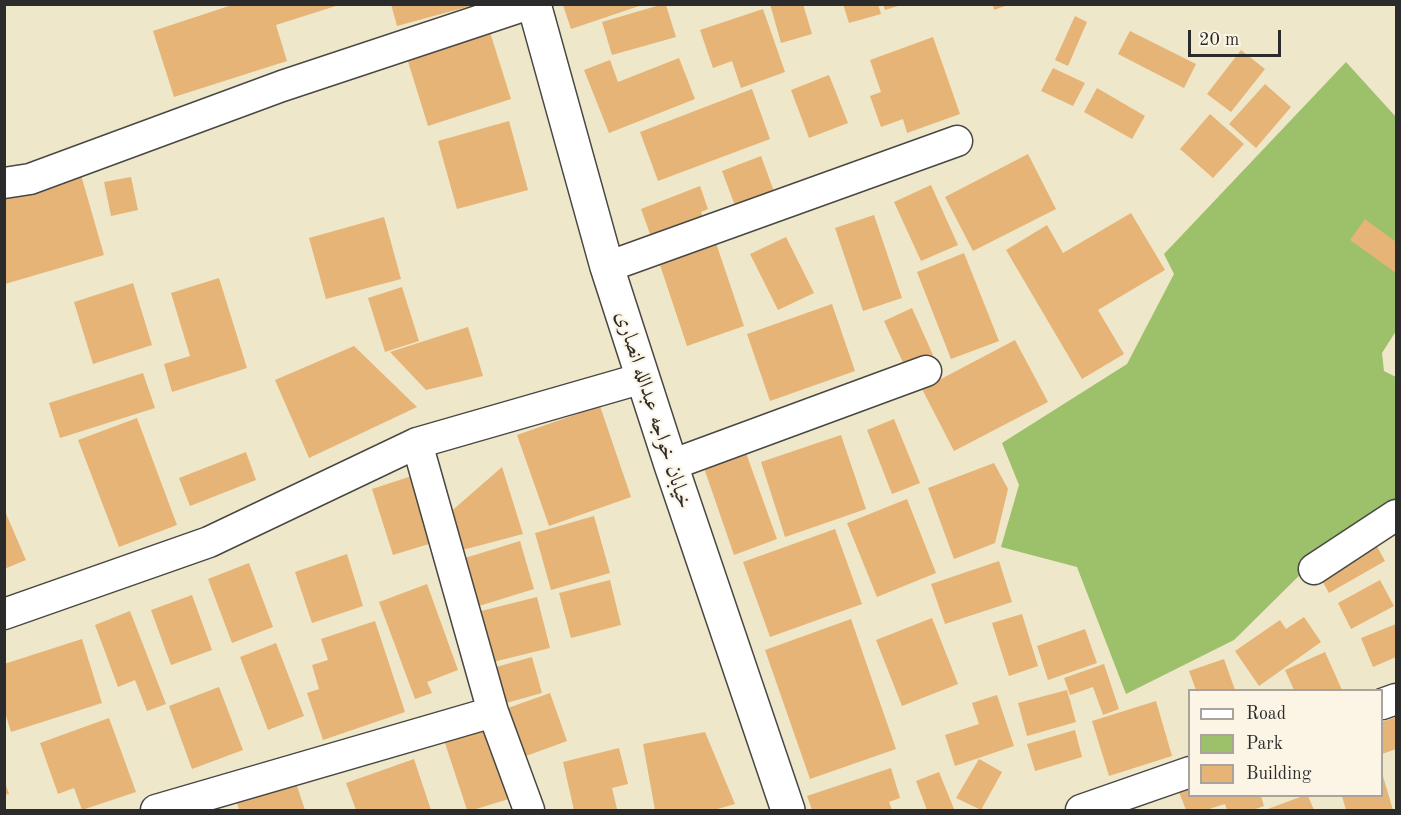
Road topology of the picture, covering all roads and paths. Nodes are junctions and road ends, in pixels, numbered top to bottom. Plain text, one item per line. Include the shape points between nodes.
1 (529, 4) edge
2 (534, 4) edge
3 (957, 141) dead end
4 (4, 183) edge
5 (607, 267) junction
6 (926, 371) dead end
7 (643, 378) junction
8 (417, 443) junction
9 (671, 465) junction
10 (1396, 515) edge
11 (1314, 569) dead end
12 (4, 614) edge
13 (494, 712) junction
14 (1188, 773) edge
15 (1122, 803) edge
16 (156, 810) edge
17 (529, 810) edge
18 (788, 810) edge
19 (1081, 810) edge

1 - 4 street via 282,86 30,178
2 - 5 street, خیابان خواجه عبدالله انصاری
3 - 5 street
5 - 7 street, خیابان خواجه عبدالله انصاری
6 - 9 street
7 - 8 street
7 - 9 street, خیابان خواجه عبدالله انصاری
8 - 12 street via 209,542
8 - 13 street
9 - 18 street, خیابان خواجه عبدالله انصاری
10 - 11 street
13 - 16 street
13 - 17 street
14 - 15 street
15 - 19 street

